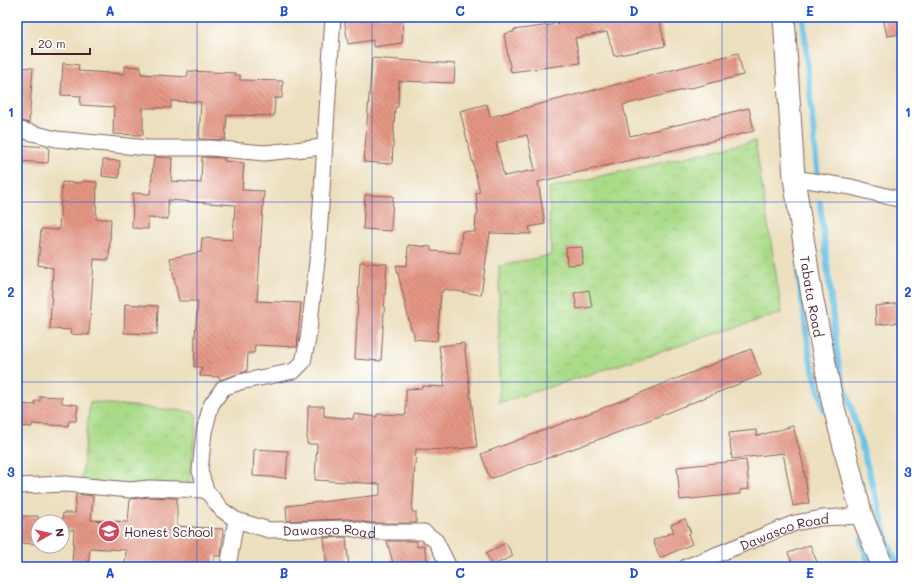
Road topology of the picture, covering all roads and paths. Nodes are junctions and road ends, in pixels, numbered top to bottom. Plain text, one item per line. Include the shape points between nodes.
1 (333, 17) edge
2 (784, 17) edge
3 (17, 129) edge
4 (324, 147) junction
5 (794, 178) junction
6 (902, 200) edge
7 (17, 486) edge
8 (206, 490) junction
9 (862, 516) junction
10 (236, 520) junction
11 (228, 567) edge
12 (449, 567) edge
13 (686, 567) edge
14 (883, 567) edge

1 - 4 street
2 - 5 main road, Tabata Road
3 - 4 street via 56,139 147,148 211,148 264,153
4 - 8 street via 318,253 303,362 294,371 223,388 211,405 204,432 200,471
5 - 6 street via 851,187
5 - 9 main road, Tabata Road via 811,290 832,400
7 - 8 street via 66,484 130,490
8 - 10 street, Dawasco Road via 222,510
9 - 13 street, Dawasco Road via 822,518 795,523
9 - 14 main road, Tabata Road
10 - 11 street
10 - 12 street, Dawasco Road via 269,530 348,528 369,532 424,532 436,541

